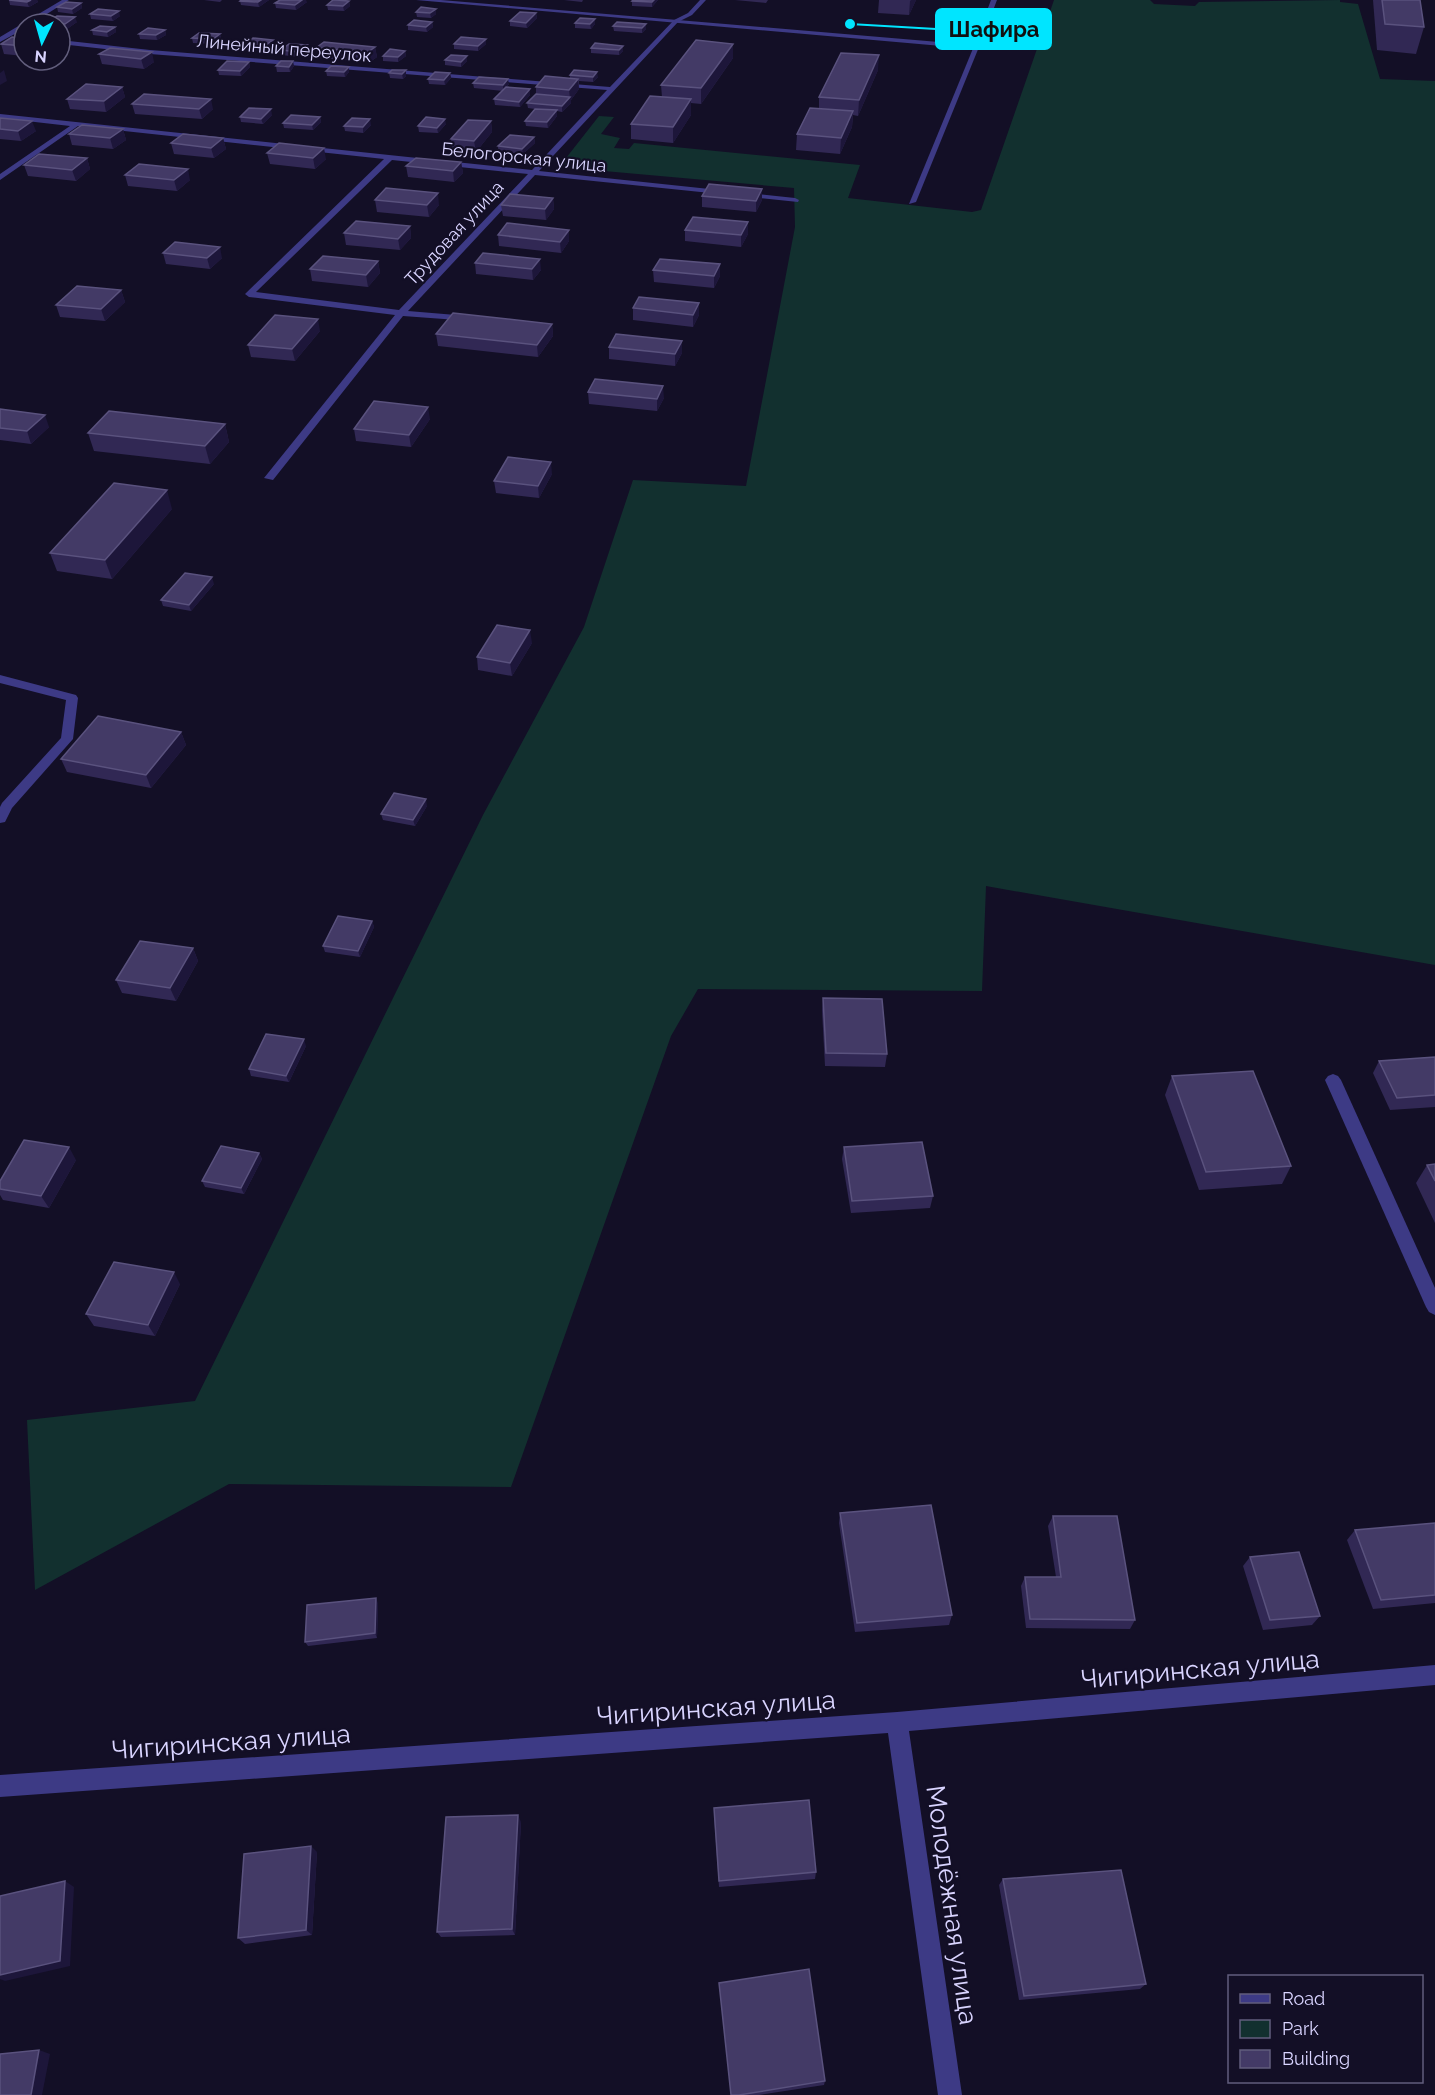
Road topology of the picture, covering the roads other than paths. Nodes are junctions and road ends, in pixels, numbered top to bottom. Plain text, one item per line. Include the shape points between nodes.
1 (66, 0) edge
2 (418, 0) edge
3 (703, 0) edge
4 (994, 0) edge
5 (46, 12) edge
6 (676, 21) junction
7 (72, 43) edge
8 (976, 48) junction
9 (614, 89) junction
10 (0, 116) edge
11 (77, 124) junction
12 (389, 158) junction
13 (533, 173) junction
14 (0, 178) edge
15 (795, 200) dead end
16 (912, 202) dead end
17 (401, 313) junction
18 (478, 320) edge
19 (269, 478) dead end
20 (0, 679) edge
21 (0, 819) edge
22 (1333, 1080) dead end
23 (1435, 1307) edge
24 (1435, 1675) edge
25 (897, 1722) junction
26 (0, 1786) edge
27 (950, 2095) edge

1 - 5 street
2 - 6 street
3 - 6 street, Трудовая улица via 690,14
4 - 8 street
6 - 8 street
6 - 9 street, Трудовая улица
7 - 9 street, Линейный переулок
8 - 16 street
9 - 13 street, Трудовая улица
10 - 11 street, Белогорская улица
11 - 12 street, Белогорская улица
11 - 14 street
12 - 13 street, Белогорская улица
12 - 17 street via 249,294
13 - 15 street, Белогорская улица
13 - 17 street, Трудовая улица
17 - 18 street
17 - 19 street, Трудовая улица
20 - 21 street via 72,698 67,739
22 - 23 street
24 - 25 street, Чигиринская улица
25 - 26 street, Чигиринская улица
25 - 27 street, Молодёжная улица

